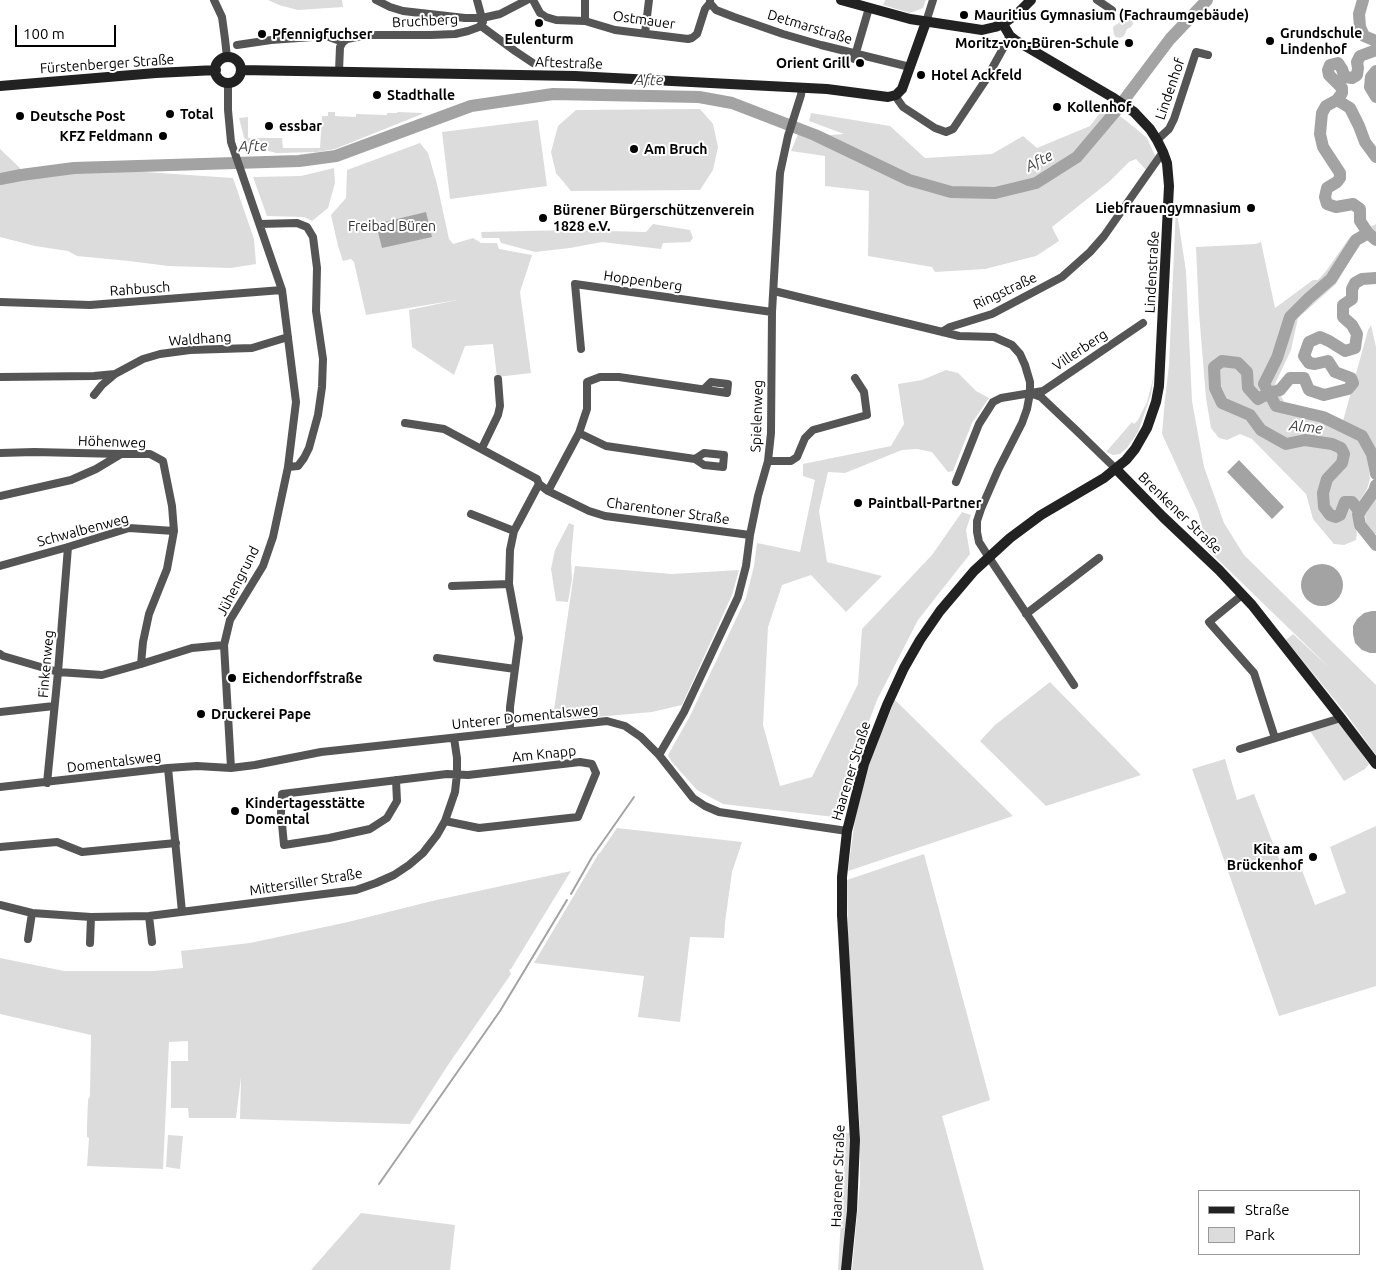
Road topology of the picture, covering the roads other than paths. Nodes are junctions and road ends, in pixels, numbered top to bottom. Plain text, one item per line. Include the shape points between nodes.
1 (214, 0) edge
2 (376, 0) edge
3 (478, 0) edge
4 (527, 0) edge
5 (533, 0) edge
6 (585, 0) edge
7 (649, 0) edge
8 (841, 0) edge
9 (933, 0) edge
10 (1031, 0) edge
11 (1097, 0) edge
12 (710, 2) edge
13 (869, 8) junction
14 (1112, 10) dead end
15 (585, 21) junction
16 (481, 22) junction
17 (926, 22) junction
18 (1004, 24) junction
19 (645, 33) junction
20 (1010, 36) junction
21 (343, 42) junction
22 (237, 45) dead end
23 (1208, 55) dead end
24 (855, 57) junction
25 (227, 58) junction
26 (534, 62) dead end
27 (910, 67) junction
28 (216, 70) junction
29 (241, 70) junction
30 (339, 71) junction
31 (228, 83) junction
32 (0, 86) edge
33 (802, 88) junction
34 (896, 96) junction
35 (1158, 140) junction
36 (1163, 152) junction
37 (260, 224) junction
38 (282, 290) junction
39 (774, 291) junction
40 (0, 302) edge
41 (772, 312) junction
42 (1143, 323) dead end
43 (942, 332) junction
44 (288, 337) junction
45 (581, 349) dead end
46 (115, 374) junction
47 (0, 377) edge
48 (855, 378) dead end
49 (498, 379) dead end
50 (704, 390) dead end
51 (1030, 393) junction
52 (94, 395) dead end
53 (405, 423) dead end
54 (579, 432) junction
55 (482, 448) junction
56 (0, 453) edge
57 (121, 454) junction
58 (695, 459) dead end
59 (768, 461) junction
60 (288, 467) junction
61 (1116, 469) junction
62 (956, 482) dead end
63 (540, 484) junction
64 (548, 491) junction
65 (0, 496) edge
66 (471, 514) dead end
67 (174, 531) junction
68 (514, 531) junction
69 (750, 534) junction
70 (68, 547) junction
71 (988, 556) junction
72 (1099, 558) dead end
73 (0, 566) edge
74 (509, 584) junction
75 (452, 586) dead end
76 (1242, 595) junction
77 (1026, 614) junction
78 (224, 645) junction
79 (0, 654) edge
80 (437, 658) dead end
81 (141, 664) junction
82 (515, 669) junction
83 (58, 672) junction
84 (1074, 685) dead end
85 (54, 706) junction
86 (0, 712) edge
87 (1341, 718) junction
88 (510, 731) junction
89 (454, 738) junction
90 (1275, 738) junction
91 (1240, 749) dead end
92 (659, 755) junction
93 (1376, 764) edge
94 (168, 768) junction
95 (231, 768) junction
96 (457, 774) junction
97 (396, 780) junction
98 (47, 783) junction
99 (0, 787) edge
100 (445, 820) junction
101 (847, 831) junction
102 (176, 843) junction
103 (0, 846) edge
104 (0, 905) edge
105 (182, 912) junction
106 (32, 913) junction
107 (149, 916) junction
108 (91, 917) junction
109 (28, 939) dead end
110 (152, 942) dead end
111 (90, 943) dead end
112 (846, 1270) edge

1 - 25 street via 222,17
2 - 16 street via 403,10
3 - 16 street
4 - 16 street, Bruchberg
5 - 15 street, Ostmauer via 546,17
6 - 15 street
7 - 19 street
8 - 13 main road
9 - 17 street
10 - 18 main road
11 - 14 street
12 - 19 street, Ostmauer via 692,38
12 - 24 street, Detmarstraße via 716,10 734,17
13 - 17 main road
13 - 24 street
15 - 19 street, Ostmauer via 615,30
16 - 21 street, Bruchberg via 468,31 455,34 366,35
16 - 26 street via 515,51
17 - 18 main road via 982,30
17 - 27 main road
18 - 20 main road
20 - 34 street via 985,81 952,129 946,132 935,128 903,107
20 - 35 main road, Lindenstraße via 1134,112
21 - 22 street, Bruchberg via 326,36
21 - 30 street via 339,52
23 - 35 street, Lindenhof via 1196,52 1174,119 1169,130
24 - 27 street, Detmarstraße
25 - 28 main road via 217,63
25 - 29 main road via 236,60
27 - 34 main road
28 - 31 main road via 218,78
28 - 32 main road, Fürstenberger Straße
29 - 30 main road, Aftestraße
29 - 31 main road via 236,80
30 - 33 main road, Aftestraße via 575,76
31 - 37 street, Jühengrund via 231,142
33 - 34 main road, Aftestraße
33 - 39 street, Spielenweg via 780,173
35 - 36 main road, Lindenstraße
36 - 43 street, Ringstraße via 1104,236 1078,264 1062,277 992,314
36 - 61 main road, Lindenstraße via 1169,186 1159,386 1147,428 1135,449
37 - 38 street, Jühengrund
37 - 60 street via 297,223 307,227 313,238 317,268 316,311 323,359 318,415 304,458 298,466
38 - 40 street, Rahbusch via 90,305
38 - 44 street, Jühengrund
39 - 41 street, Spielenweg
39 - 43 street
41 - 45 street, Hoppenberg via 574,284
41 - 59 street, Spielenweg
42 - 51 street, Villerberg via 1043,391
43 - 51 street via 994,337 1012,345 1025,365
44 - 46 street, Waldhang via 252,348 160,354
44 - 60 street, Jühengrund via 296,402
46 - 47 street, Waldhang
46 - 52 street, Waldhang
48 - 59 street via 864,392 867,415 812,430 805,438 798,457 791,461
49 - 55 street via 498,415
50 - 54 street via 600,377 587,382 587,409
51 - 61 street, Brenkener Straße via 1041,397
51 - 62 street, Villerberg via 993,402 979,424
51 - 71 street via 1022,423 981,509 977,532
53 - 55 street, Charentoner Straße via 444,429
54 - 58 street via 606,446
54 - 64 street
55 - 63 street, Charentoner Straße via 538,478
56 - 57 street, Höhenweg
57 - 65 street via 71,480
57 - 67 street, Höhenweg via 150,454 163,461
59 - 69 street, Spielenweg
60 - 78 street, Jühengrund via 271,544 263,566 230,620
61 - 71 main road, Haarener Straße via 1041,516
61 - 76 main road, Brenkener Straße
63 - 64 street, Charentoner Straße
63 - 68 street
64 - 69 street, Charentoner Straße via 605,516
66 - 68 street
67 - 70 street, Schwalbenweg via 129,528
67 - 81 street, Höhenweg via 167,569 142,642
68 - 74 street
69 - 92 street, Spielenweg via 738,597 684,712
70 - 73 street, Schwalbenweg
70 - 83 street, Finkenweg
71 - 77 street
71 - 101 main road, Haarener Straße via 940,611 904,668 864,764
72 - 77 street
74 - 75 street
74 - 82 street via 519,638
76 - 87 main road, Brenkener Straße
76 - 90 street via 1208,622 1254,673
77 - 84 street
78 - 81 street via 192,648
78 - 95 street, Jühengrund
79 - 83 street
80 - 82 street
81 - 83 street via 102,675
82 - 88 street
83 - 85 street, Finkenweg
85 - 86 street
85 - 98 street, Finkenweg
87 - 90 street
87 - 93 main road, Brenkener Straße
88 - 89 street, Unterer Domentalsweg
88 - 92 street, Unterer Domentalsweg via 607,721 625,726
89 - 95 street, Unterer Domentalsweg via 321,752
89 - 96 street, Mittersiller Straße
90 - 91 street
92 - 101 street, Unterer Domentalsweg via 693,798 719,812
94 - 95 street, Domentalsweg
94 - 98 street, Domentalsweg
94 - 102 street
96 - 97 street
96 - 100 street, Mittersiller Straße
96 - 100 street, Am Knapp via 580,762 592,764 596,773 578,818 479,828
97 - 97 street via 282,794 284,845 370,829 387,818 397,801
98 - 99 street, Domentalsweg
100 - 105 street, Mittersiller Straße via 437,835 416,859 394,875 363,888
101 - 112 main road, Haarener Straße via 842,915 855,1148
102 - 103 street via 82,852 57,842
102 - 105 street
104 - 106 street, Mittersiller Straße
105 - 107 street, Mittersiller Straße
106 - 108 street, Mittersiller Straße
106 - 109 street
107 - 108 street, Mittersiller Straße
107 - 110 street
108 - 111 street

